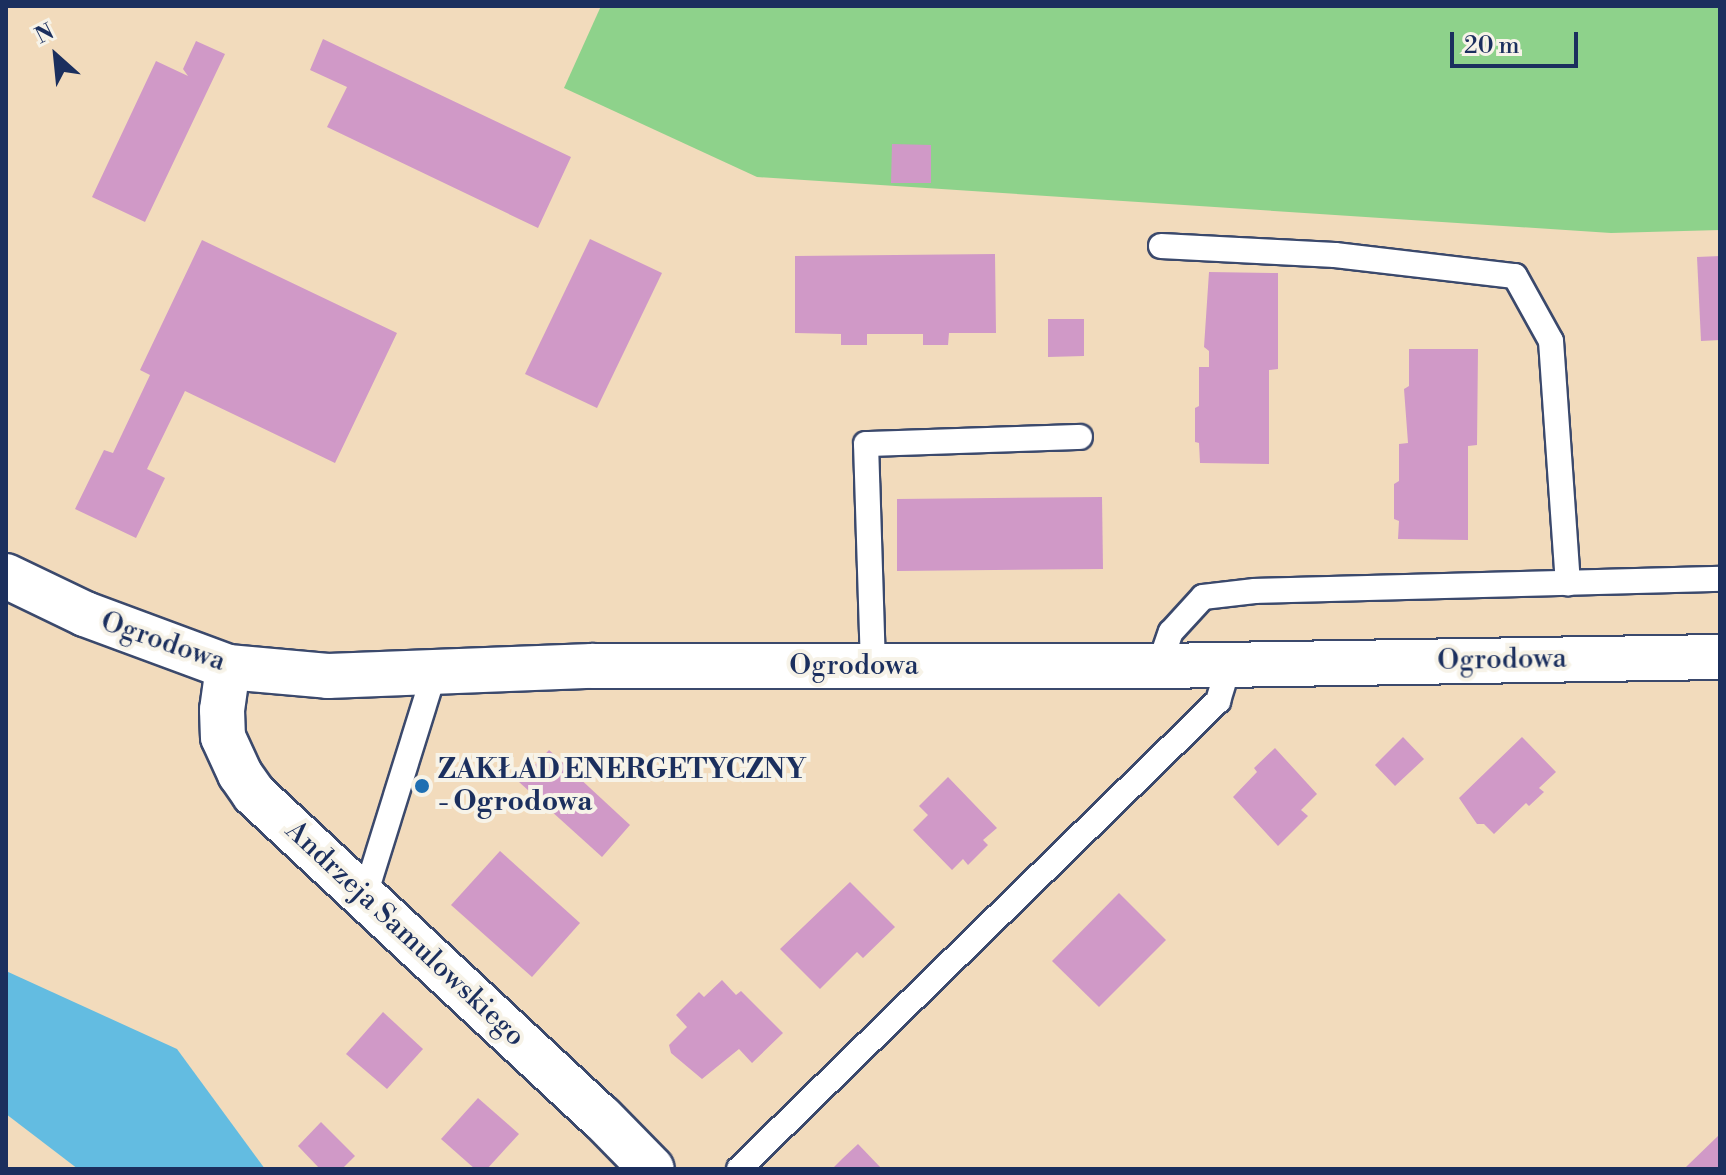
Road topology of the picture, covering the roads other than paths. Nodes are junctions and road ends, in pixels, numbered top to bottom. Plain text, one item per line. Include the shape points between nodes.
1 (1161, 246) dead end
2 (1080, 437) dead end
3 (6, 576) edge
4 (1720, 579) edge
5 (1568, 583) junction
6 (1720, 657) edge
7 (1229, 665) junction
8 (873, 666) junction
9 (1159, 666) junction
10 (228, 667) junction
11 (434, 674) junction
12 (365, 895) junction
13 (652, 1169) edge
14 (739, 1169) edge

1 - 5 lane via 1335,255 1515,276 1551,341
2 - 8 lane via 866,444
3 - 10 street, Ogrodowa via 85,614
4 - 5 lane
5 - 9 lane via 1255,591 1203,597 1171,632
6 - 7 street, Ogrodowa
7 - 9 street, Ogrodowa
7 - 14 lane via 1218,701
8 - 9 street, Ogrodowa
8 - 11 street, Ogrodowa via 592,666
10 - 11 street, Ogrodowa via 328,676
10 - 12 street, Andrzeja Samulowskiego via 223,737 240,774 254,794
11 - 12 lane
12 - 13 street, Andrzeja Samulowskiego

